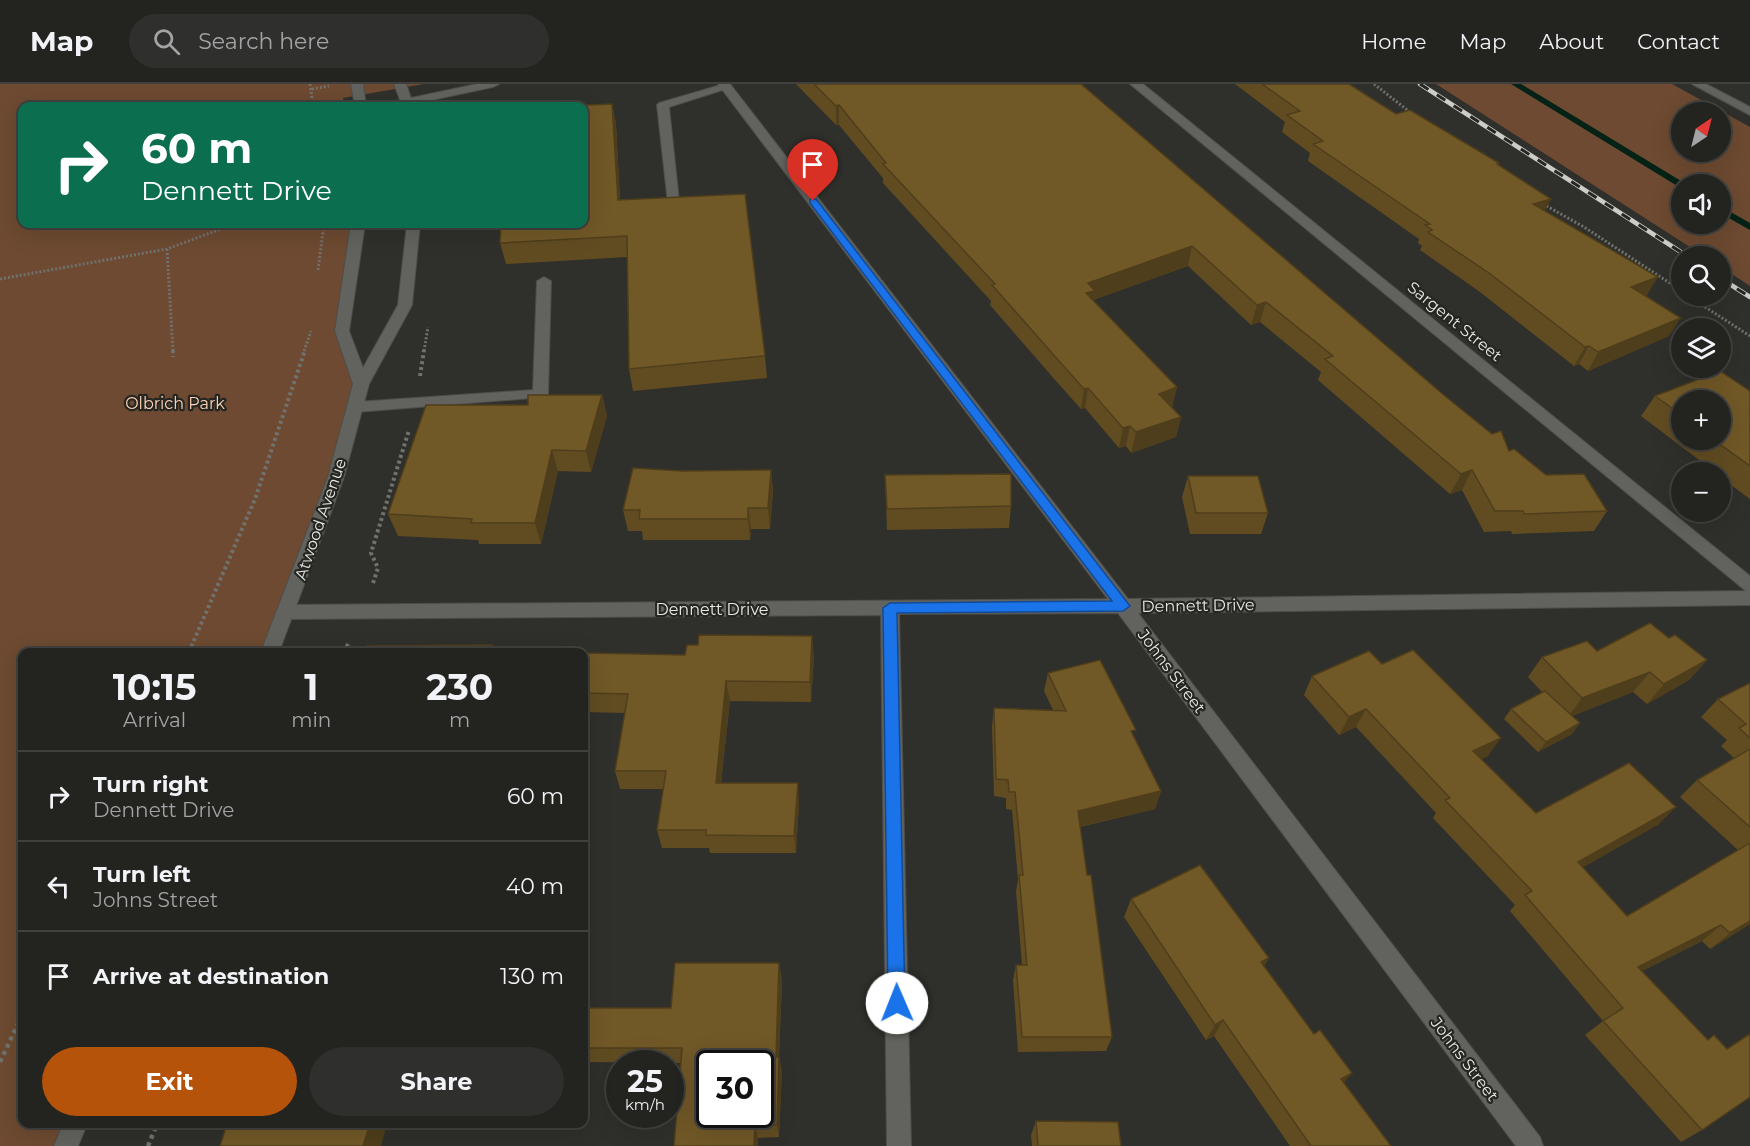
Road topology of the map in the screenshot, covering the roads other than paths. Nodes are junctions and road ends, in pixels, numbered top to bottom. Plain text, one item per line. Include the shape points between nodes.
1 (357, 84) edge
2 (400, 84) edge
3 (493, 84) edge
4 (1137, 84) edge
5 (1698, 84) edge
6 (725, 86) edge
7 (360, 102) edge
8 (406, 102) edge
9 (416, 102) edge
10 (1750, 112) edge
11 (673, 201) edge
12 (357, 228) edge
13 (414, 228) edge
14 (544, 281) dead end
15 (361, 384) junction
16 (356, 407) junction
17 (1750, 586) edge
18 (1750, 598) edge
19 (1123, 606) junction
20 (890, 608) junction
21 (286, 612) junction
22 (272, 648) edge
23 (73, 1128) edge
24 (66, 1146) edge
25 (899, 1146) edge
26 (1531, 1146) edge

1 - 7 street
2 - 8 street
3 - 9 street
4 - 17 street, Sargent Street
5 - 10 street
6 - 11 street via 663,105
6 - 19 street, Johns Street
12 - 15 street via 342,331
13 - 15 street, Atwood Avenue via 405,304
14 - 16 street via 540,394
15 - 16 street, Atwood Avenue
16 - 21 street, Atwood Avenue via 336,477
18 - 19 street, Dennett Drive
19 - 20 street, Dennett Drive
19 - 26 street, Johns Street
20 - 21 street, Dennett Drive
20 - 25 street
21 - 22 street, Atwood Avenue
23 - 24 street

